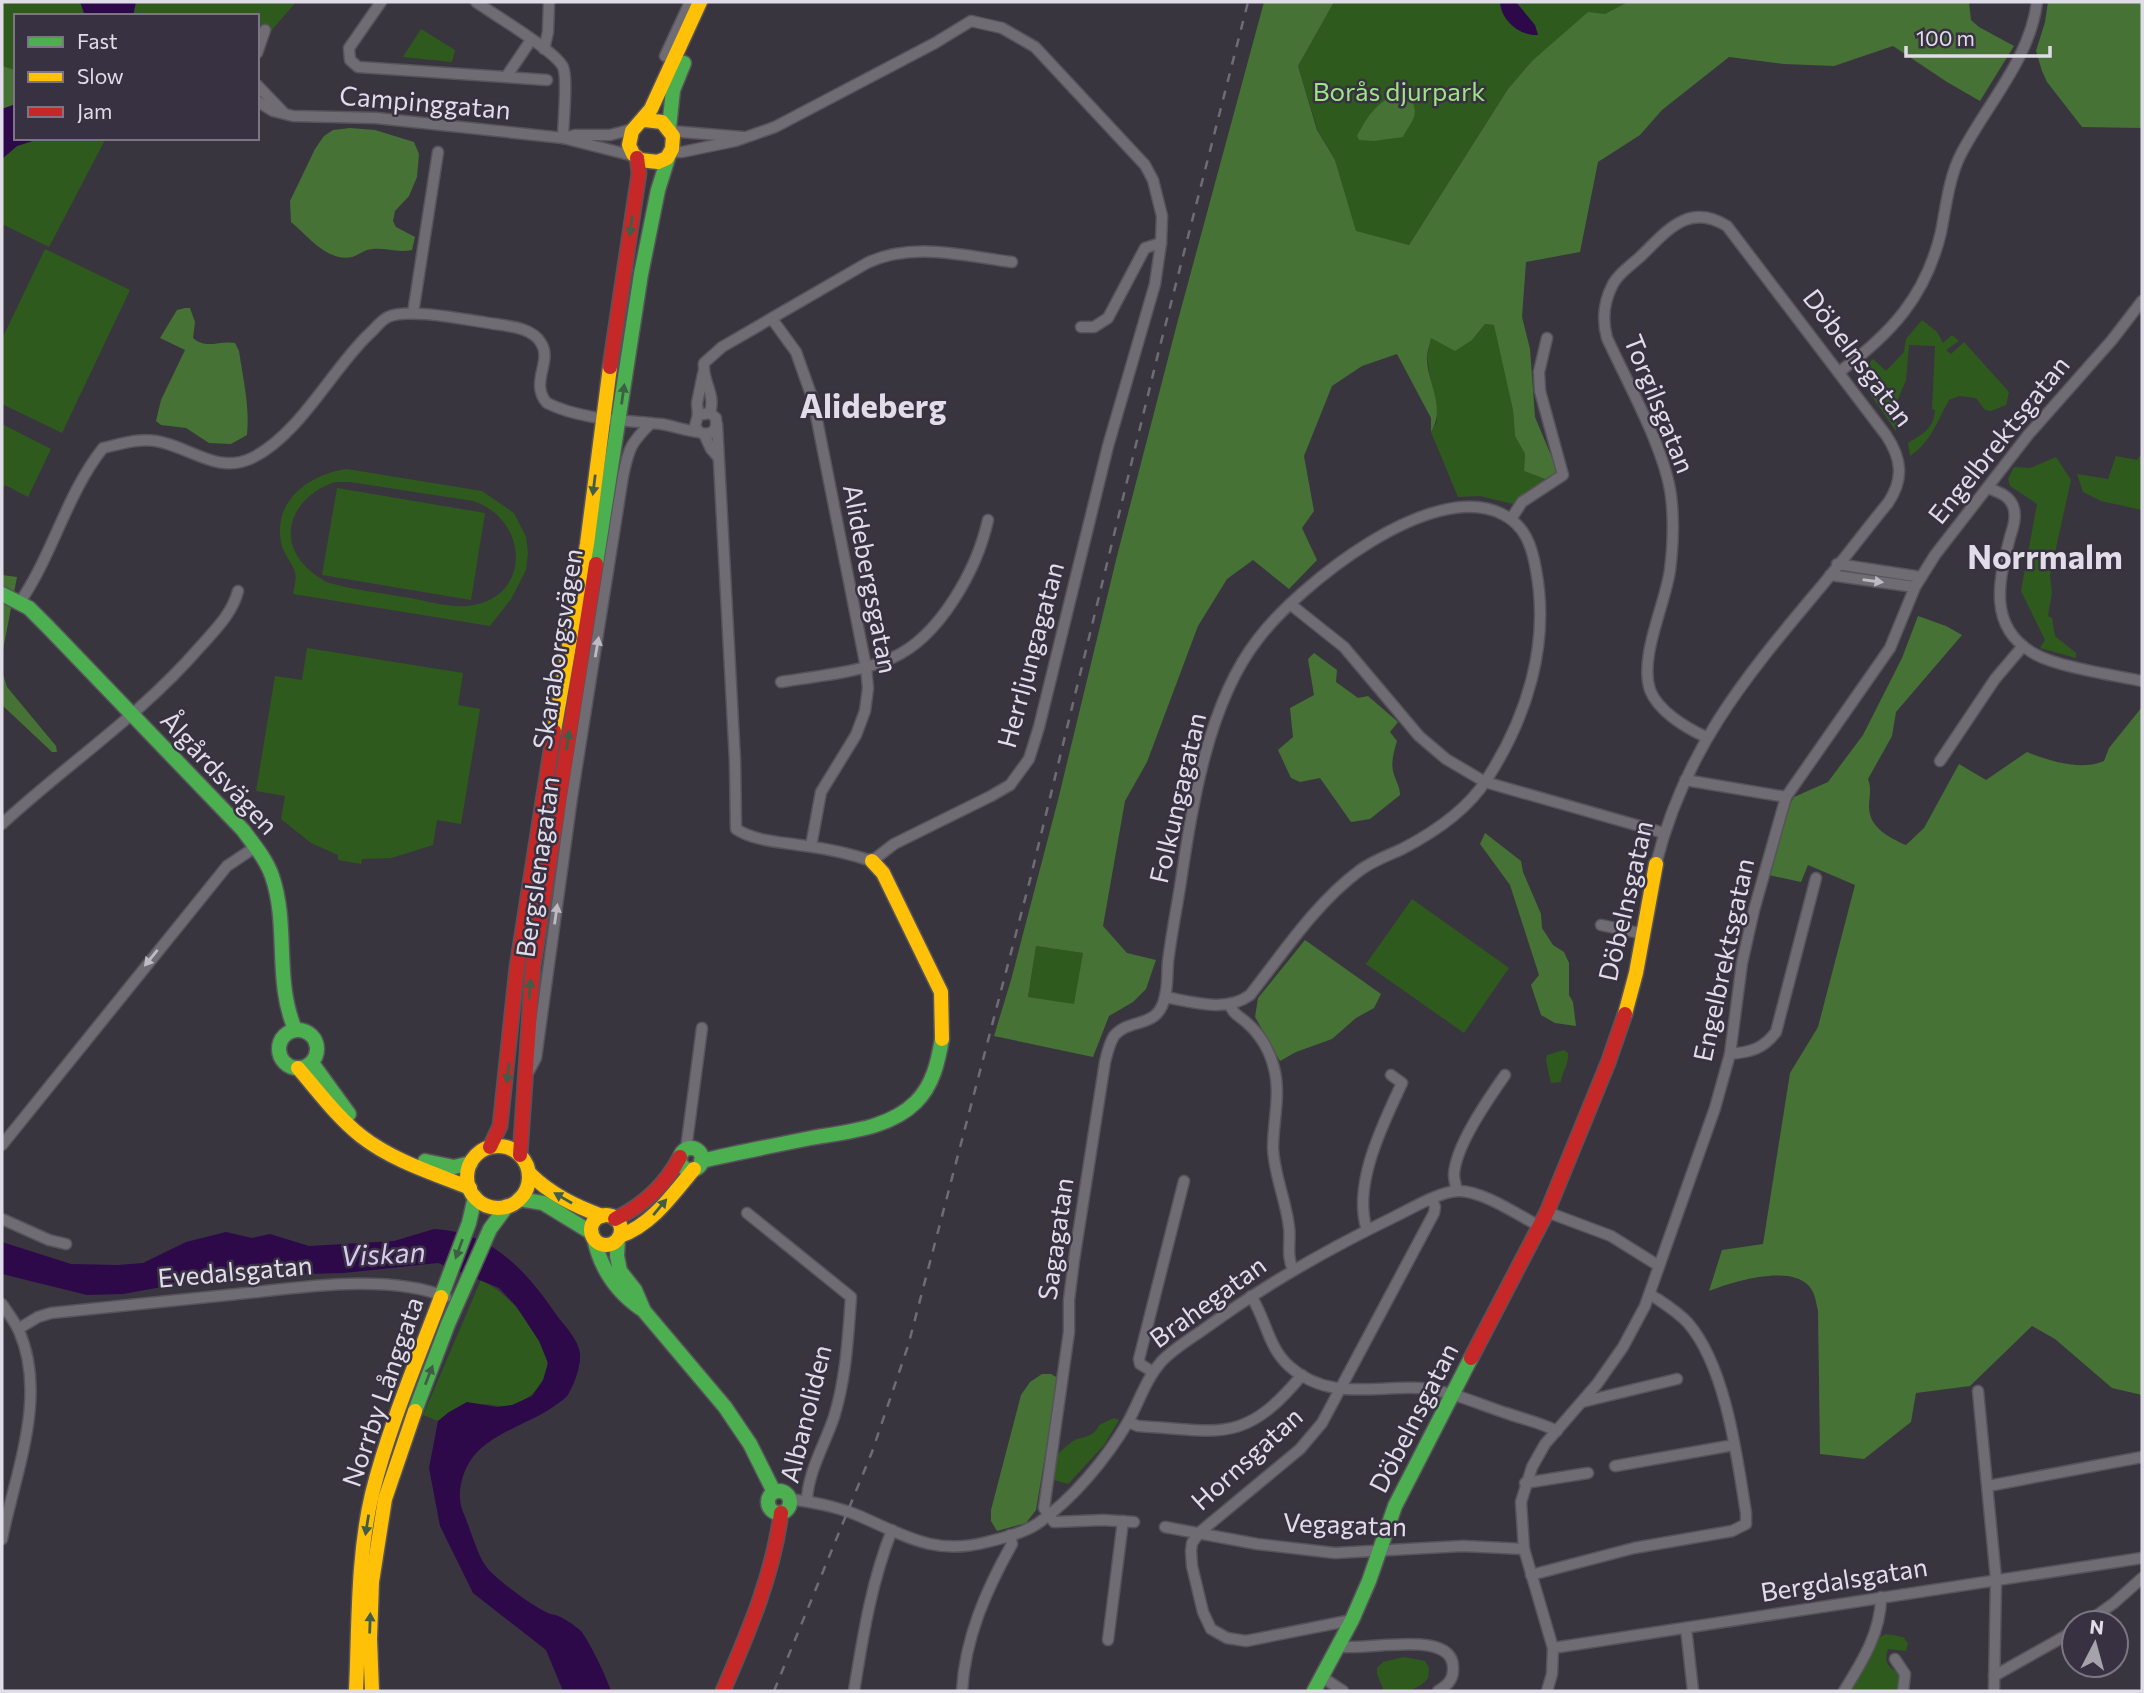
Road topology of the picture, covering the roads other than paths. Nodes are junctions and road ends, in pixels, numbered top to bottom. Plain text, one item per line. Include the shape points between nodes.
1 (381, 2) edge
2 (476, 2) edge
3 (549, 2) edge
4 (690, 2) edge
5 (700, 2) edge
6 (712, 2) edge
7 (2037, 2) edge
8 (265, 30) dead end
9 (531, 40) junction
10 (259, 47) edge
11 (544, 49) junction
12 (665, 56) dead end
13 (506, 77) junction
14 (547, 80) dead end
15 (259, 87) edge
16 (259, 103) edge
17 (285, 113) junction
18 (639, 125) junction
19 (670, 130) junction
20 (746, 137) junction
21 (563, 138) junction
22 (438, 152) dead end
23 (670, 153) junction
24 (636, 157) junction
25 (1687, 218) joint
26 (1161, 243) junction
27 (1012, 261) dead end
28 (2142, 301) edge
29 (413, 313) junction
30 (772, 319) junction
31 (1081, 327) dead end
32 (1547, 338) dead end
33 (1839, 372) junction
34 (701, 415) junction
35 (602, 417) junction
36 (619, 419) junction
37 (652, 423) junction
38 (717, 424) junction
39 (666, 425) junction
40 (701, 433) junction
41 (718, 457) junction
42 (1988, 488) junction
43 (1511, 519) junction
44 (988, 520) dead end
45 (1837, 564) junction
46 (1830, 575) junction
47 (1918, 582) junction
48 (238, 591) dead end
49 (2, 594) edge
50 (20, 602) junction
51 (1290, 604) junction
52 (2023, 646) junction
53 (866, 667) junction
54 (2142, 681) edge
55 (781, 682) dead end
56 (132, 715) junction
57 (1706, 737) junction
58 (1940, 761) dead end
59 (1685, 780) junction
60 (1485, 782) junction
61 (1786, 797) junction
62 (2, 824) edge
63 (1664, 834) junction
64 (257, 846) junction
65 (811, 846) junction
66 (872, 862) junction
67 (1657, 864) joint
68 (1816, 878) dead end
69 (1601, 925) dead end
70 (1644, 934) junction
71 (1165, 998) junction
72 (1230, 1004) junction
73 (702, 1028) dead end
74 (295, 1029) junction
75 (1730, 1054) junction
76 (305, 1065) junction
77 (1391, 1075) dead end
78 (1504, 1075) dead end
79 (526, 1076) junction
80 (2, 1145) edge
81 (490, 1147) junction
82 (682, 1153) junction
83 (520, 1155) junction
84 (471, 1163) junction
85 (698, 1165) junction
86 (528, 1173) junction
87 (1184, 1181) dead end
88 (1457, 1191) junction
89 (472, 1192) junction
90 (1432, 1199) junction
91 (513, 1203) junction
92 (1547, 1212) junction
93 (747, 1213) dead end
94 (609, 1217) junction
95 (2, 1219) edge
96 (1539, 1226) junction
97 (1367, 1230) junction
98 (593, 1236) junction
99 (619, 1237) junction
100 (66, 1244) dead end
101 (1659, 1266) junction
102 (1293, 1269) junction
103 (1650, 1294) junction
104 (442, 1295) junction
105 (1251, 1296) junction
106 (458, 1303) junction
107 (2, 1304) edge
108 (644, 1311) junction
109 (18, 1329) junction
110 (1153, 1372) junction
111 (1302, 1375) junction
112 (1677, 1380) dead end
113 (1341, 1389) junction
114 (1978, 1391) dead end
115 (1453, 1395) junction
116 (1582, 1402) junction
117 (1128, 1422) junction
118 (1557, 1431) junction
119 (1734, 1445) junction
120 (2142, 1457) edge
121 (1615, 1466) dead end
122 (1588, 1473) dead end
123 (1525, 1483) junction
124 (1988, 1486) junction
125 (774, 1492) junction
126 (790, 1499) junction
127 (807, 1500) junction
128 (781, 1513) junction
129 (1047, 1515) junction
130 (1165, 1527) dead end
131 (892, 1530) junction
132 (1200, 1532) junction
133 (1010, 1535) junction
134 (2, 1539) edge
135 (1524, 1549) junction
136 (1379, 1552) junction
137 (2142, 1558) edge
138 (1531, 1576) junction
139 (2142, 1578) edge
140 (1996, 1579) junction
141 (1881, 1597) junction
142 (2106, 1609) edge
143 (1352, 1620) junction
144 (1686, 1628) junction
145 (2060, 1639) edge
146 (1108, 1640) dead end
147 (1338, 1646) junction
148 (1553, 1648) junction
149 (1895, 1659) dead end
150 (1994, 1676) junction
151 (1322, 1677) junction
152 (356, 1691) edge
153 (372, 1691) edge
154 (723, 1691) edge
155 (854, 1691) edge
156 (962, 1691) edge
157 (1314, 1691) edge
158 (1343, 1691) edge
159 (1438, 1691) edge
160 (1547, 1691) edge
161 (1693, 1691) edge
162 (1844, 1691) edge
163 (1903, 1691) edge
164 (1994, 1691) edge

1 - 13 street via 349,48 350,60 358,67
2 - 9 street
3 - 11 street
4 - 12 street
5 - 18 main road via 663,87
6 - 19 main road via 673,90
7 - 33 street via 2027,41 1959,158 1936,250 1916,295 1886,334
8 - 10 street
9 - 11 street
9 - 13 street
11 - 21 street via 564,69
13 - 14 street
15 - 17 street
16 - 17 street, Campinggatan
17 - 21 street, Campinggatan
18 - 19 main road via 656,120
18 - 21 street, Campinggatan via 610,135
18 - 24 main road via 629,141
19 - 20 street
19 - 23 main road
20 - 23 street
20 - 26 street, Herrljungagatan via 800,115 971,21 1002,28 1035,47 1145,165 1160,204
21 - 24 street, Campinggatan
22 - 29 street
23 - 24 main road via 652,164
36 -> 23 main road, Skaraborgsvägen via 641,274
24 -> 35 main road, Skaraborgsvägen via 638,180
25 - 33 street, Döbelnsgatan via 1712,217 1727,226
25 - 57 street, Torgilsgatan via 1670,226 1613,283 1603,323 1658,453 1671,497 1670,571 1647,675 1661,705
26 - 31 street via 1145,248 1108,317 1094,327
26 - 66 street, Herrljungagatan via 1152,297 1108,446 1029,760 1010,785 894,844
27 - 30 street via 923,251 883,255
28 - 42 street, Engelbrektsgatan
29 - 35 street via 528,331 544,351 539,385 543,399 559,409
29 - 50 street via 388,317 358,344 278,442 244,461 218,463 149,440 103,448
30 - 34 street via 704,363 713,401
30 - 53 street, Alidebergsgatan via 796,352 813,400
32 - 43 street via 1540,391 1563,475 1522,502
33 - 45 street, Döbelnsgatan via 1895,448 1900,467 1888,503
34 - 38 street via 716,418
34 - 39 street
34 - 40 street via 695,426
35 - 36 street
35 -> 81 main road, Skaraborgsvägen via 587,544 517,967 500,1126
36 - 37 street
79 -> 36 main road, Skaraborgsvägen via 533,966
37 - 39 street
79 -> 37 street, Bergslenagatan via 536,1058 623,476 635,439
38 - 40 street via 711,433
38 - 41 street
39 - 40 street
40 - 41 street
41 - 65 street via 736,829
42 - 47 street, Engelbrektsgatan
42 - 52 street via 2002,494 2015,508 2000,599 2008,627
43 - 51 street, Folkungagatan via 1471,505 1426,514 1335,566
43 - 60 street via 1525,534 1534,558 1540,624 1526,699 1510,741
44 - 53 street via 975,562 931,628 918,643
45 - 46 street, Döbelnsgatan
45 - 47 street
46 -> 47 street
46 - 57 street, Döbelnsgatan
47 - 61 street, Engelbrektsgatan via 1890,648
48 - 56 street, Ålgårdsvägen via 226,618
49 - 50 main road, Ålgårdsvägen
50 - 56 main road, Ålgårdsvägen
51 - 60 street via 1344,646 1419,736
51 - 71 street, Folkungagatan via 1257,640 1219,713 1194,809
52 - 54 street via 2043,659
52 - 58 street
53 - 55 street
53 - 65 street, Alidebergsgatan via 865,711 856,736 821,792
56 - 62 street
56 - 64 main road, Ålgårdsvägen
57 - 59 street, Döbelnsgatan
59 - 61 street
59 - 63 street, Döbelnsgatan
60 - 63 street
60 - 72 street via 1440,825 1376,860 1339,887 1250,995
61 - 75 street, Engelbrektsgatan via 1742,963
63 - 67 street, Döbelnsgatan
64 - 74 main road, Ålgårdsvägen via 279,894 285,999
64 -> 80 street via 227,866
65 - 66 street
66 - 85 main road via 883,873 941,992 940,1044 929,1082 917,1102 888,1121
67 - 70 main road, Döbelnsgatan
68 - 75 street via 1776,1032 1762,1048
69 - 70 street
70 - 92 main road, Döbelnsgatan via 1608,1063
71 - 72 street
71 - 129 street, Sagagatan via 1158,1014 1114,1037 1105,1062 1073,1273 1044,1508
72 - 102 street via 1231,1011 1256,1032 1274,1067 1273,1149 1287,1210
73 - 82 street
74 - 76 main road via 307,1031 315,1040 317,1052
74 - 76 main road via 283,1035 279,1054 286,1064
75 - 101 street, Engelbrektsgatan
76 - 84 main road via 346,1112 379,1139 433,1164 454,1167
76 - 89 main road via 332,1109 363,1138 389,1155
77 - 97 street via 1402,1083 1370,1164 1362,1216
78 - 88 street via 1461,1151 1454,1174
79 - 83 main road, Skaraborgsvägen
81 - 83 main road via 506,1147
81 - 84 main road
82 - 85 main road via 697,1150
82 - 94 main road via 653,1195 635,1210
83 - 86 main road
84 - 89 main road
99 -> 85 main road via 650,1220
86 - 91 main road via 527,1187
94 -> 86 main road via 578,1207
87 - 110 street via 1139,1359
88 - 90 street, Brahegatan
88 - 96 street via 1484,1198
89 - 91 main road via 490,1206
89 -> 104 main road, Norrby Långgata via 469,1223
90 - 97 street, Brahegatan
90 - 113 street, Hornsgatan via 1434,1213
91 - 98 main road via 543,1203
91 - 106 main road, Norrby Långgata via 490,1229
92 - 96 main road, Döbelnsgatan
92 - 101 street via 1611,1236
93 - 127 street, Albanoliden via 851,1297 841,1388
94 - 98 main road via 594,1223
94 - 99 main road via 621,1226
95 - 100 street
96 - 115 main road, Döbelnsgatan
97 - 102 street, Brahegatan
98 - 99 main road via 604,1245
98 - 108 main road via 611,1278
99 - 108 main road via 620,1271
101 - 103 street, Engelbrektsgatan
102 - 105 street, Brahegatan
103 - 116 street, Engelbrektsgatan via 1623,1348
103 - 119 street via 1677,1312 1705,1351 1717,1378
104 - 106 street, Evedalsgatan
104 - 109 street, Evedalsgatan via 382,1284 296,1288 51,1314
104 -> 152 main road, Norrby Långgata via 372,1495 361,1560
105 - 110 street, Brahegatan via 1171,1353
105 - 111 street via 1274,1348
153 -> 106 main road, Norrby Långgata via 372,1583 385,1499
107 - 109 street
108 - 125 main road via 725,1407
109 - 134 street via 26,1349 30,1404
110 - 117 street, Brahegatan
111 - 113 street
111 - 117 street via 1269,1411 1237,1429 1151,1427
112 - 116 street
113 - 115 street via 1419,1388
113 - 132 street, Hornsgatan via 1322,1423 1300,1448
114 - 124 street
115 - 118 street
115 - 136 main road, Döbelnsgatan via 1395,1506
116 - 118 street, Engelbrektsgatan
117 - 129 street, Brahegatan via 1097,1465
118 - 123 street, Engelbrektsgatan
119 - 121 street
119 - 138 street via 1746,1524 1732,1531 1634,1548
120 - 124 street
122 - 123 street
123 - 135 street, Engelbrektsgatan via 1520,1517
124 - 140 street
125 - 126 main road via 783,1491
125 - 128 main road via 768,1505
126 - 127 street
126 - 128 main road via 789,1508
127 - 131 street
128 - 154 main road via 766,1586
129 - 133 street, Brahegatan
129 - 146 street via 1055,1522 1128,1522
130 - 132 street, Vegagatan
131 - 133 street, Brahegatan via 922,1544 958,1548
131 - 155 street via 865,1618
132 - 136 street, Vegagatan via 1296,1549
132 - 143 street, Hornsgatan via 1191,1551 1203,1612 1212,1629 1227,1638 1246,1641
133 - 156 street via 1012,1544 974,1626
135 - 136 street, Vegagatan via 1463,1546
135 - 138 street, Engelbrektsgatan
136 - 143 main road, Döbelnsgatan
137 - 140 street, Bergdalsgatan
138 - 148 street, Engelbrektsgatan
139 - 142 street
140 - 141 street, Bergdalsgatan
140 - 150 street
141 - 144 street, Bergdalsgatan
141 - 162 street via 1877,1628
143 - 147 main road, Döbelnsgatan
144 - 148 street, Bergdalsgatan
144 - 161 street
145 - 150 street
147 - 151 main road, Döbelnsgatan
147 - 159 street via 1415,1644 1438,1648 1448,1653 1453,1670 1447,1686
148 - 160 street, Engelbrektsgatan
149 - 163 street via 1905,1674
150 - 164 street
151 - 157 main road, Döbelnsgatan
151 - 158 street

